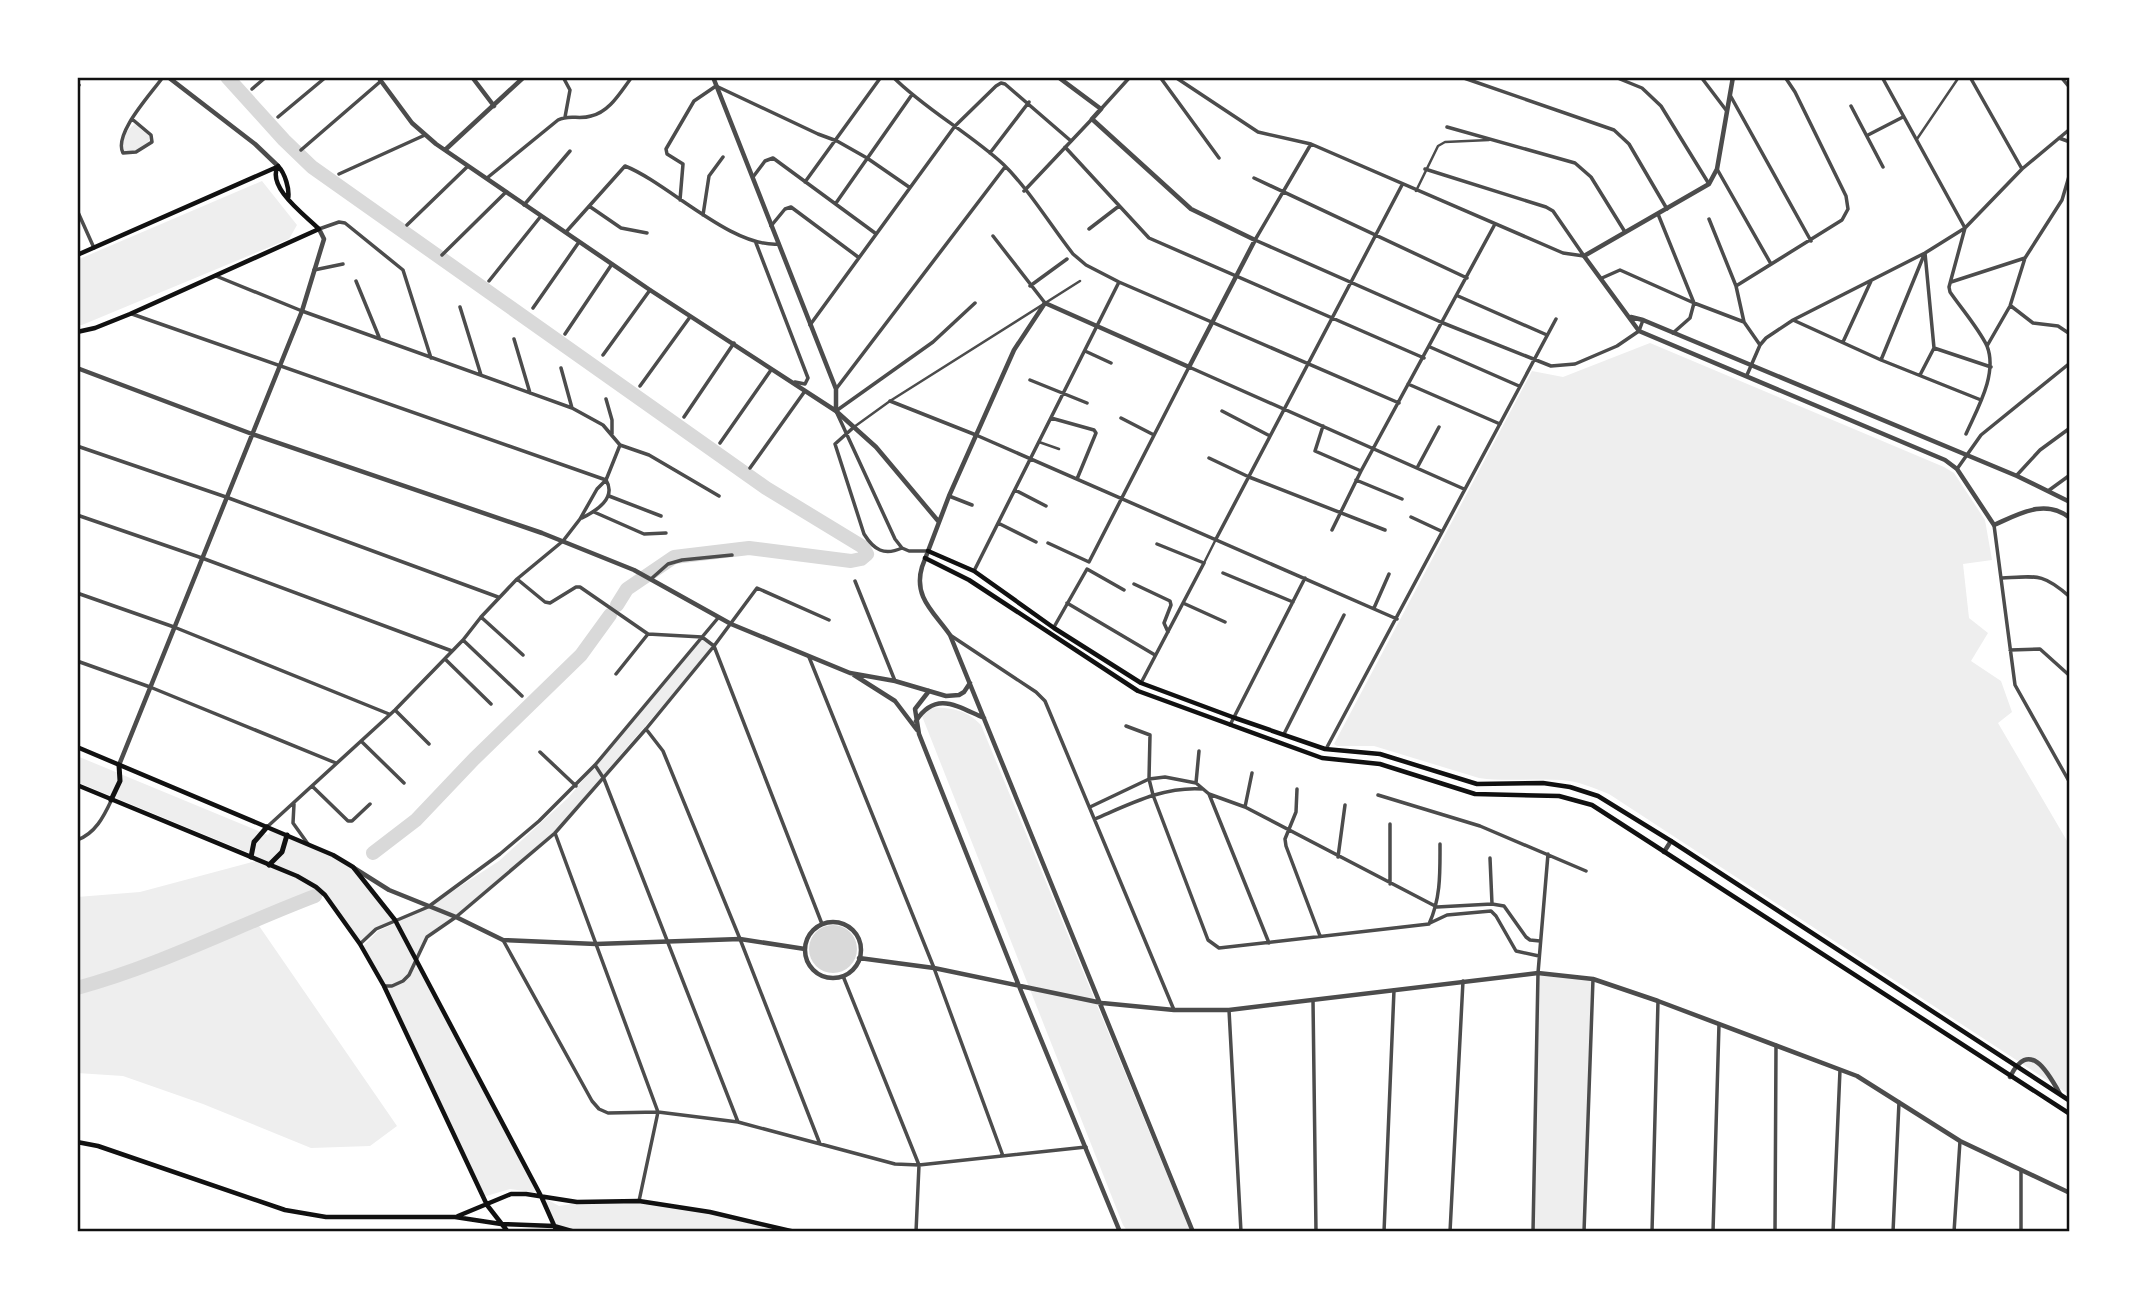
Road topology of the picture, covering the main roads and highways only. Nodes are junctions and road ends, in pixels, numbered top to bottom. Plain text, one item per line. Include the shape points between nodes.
1 (77, 255) edge
2 (77, 332) edge
3 (928, 551) road end
4 (925, 558) road end
5 (77, 747) edge
6 (120, 765) junction
7 (77, 785) edge
8 (111, 800) junction
9 (267, 827) junction
10 (287, 835) junction
11 (251, 858) junction
12 (269, 865) junction
13 (2070, 1101) edge
14 (2070, 1114) edge
15 (77, 1142) edge
16 (541, 1196) junction
17 (486, 1205) junction
18 (455, 1217) junction
19 (501, 1224) junction
20 (554, 1226) junction
21 (508, 1232) edge
22 (557, 1232) edge
23 (575, 1232) edge
24 (795, 1232) edge

1 - 2 main road via 278,166 288,199 319,229 130,314
3 - 13 main road via 974,571 1141,683 1235,718 1325,749 1380,754 1477,784 1544,783 1598,796
4 - 14 main road via 969,580 1138,691 1322,758 1380,764 1475,794 1559,796 1592,805
5 - 6 main road
6 - 8 main road via 120,781
6 - 9 main road
7 - 8 main road
8 - 11 main road
9 - 10 main road
9 - 11 main road via 254,842
10 - 12 main road via 285,847
10 - 16 main road via 353,867 395,920
11 - 12 main road
12 - 17 main road via 316,887 360,944
15 - 18 main road via 285,1210 326,1217
16 - 17 main road via 512,1194
16 - 20 main road
16 - 24 main road via 577,1202 639,1200
17 - 18 main road
17 - 19 main road
18 - 19 main road
19 - 20 main road
19 - 21 main road
20 - 22 main road
20 - 23 main road

